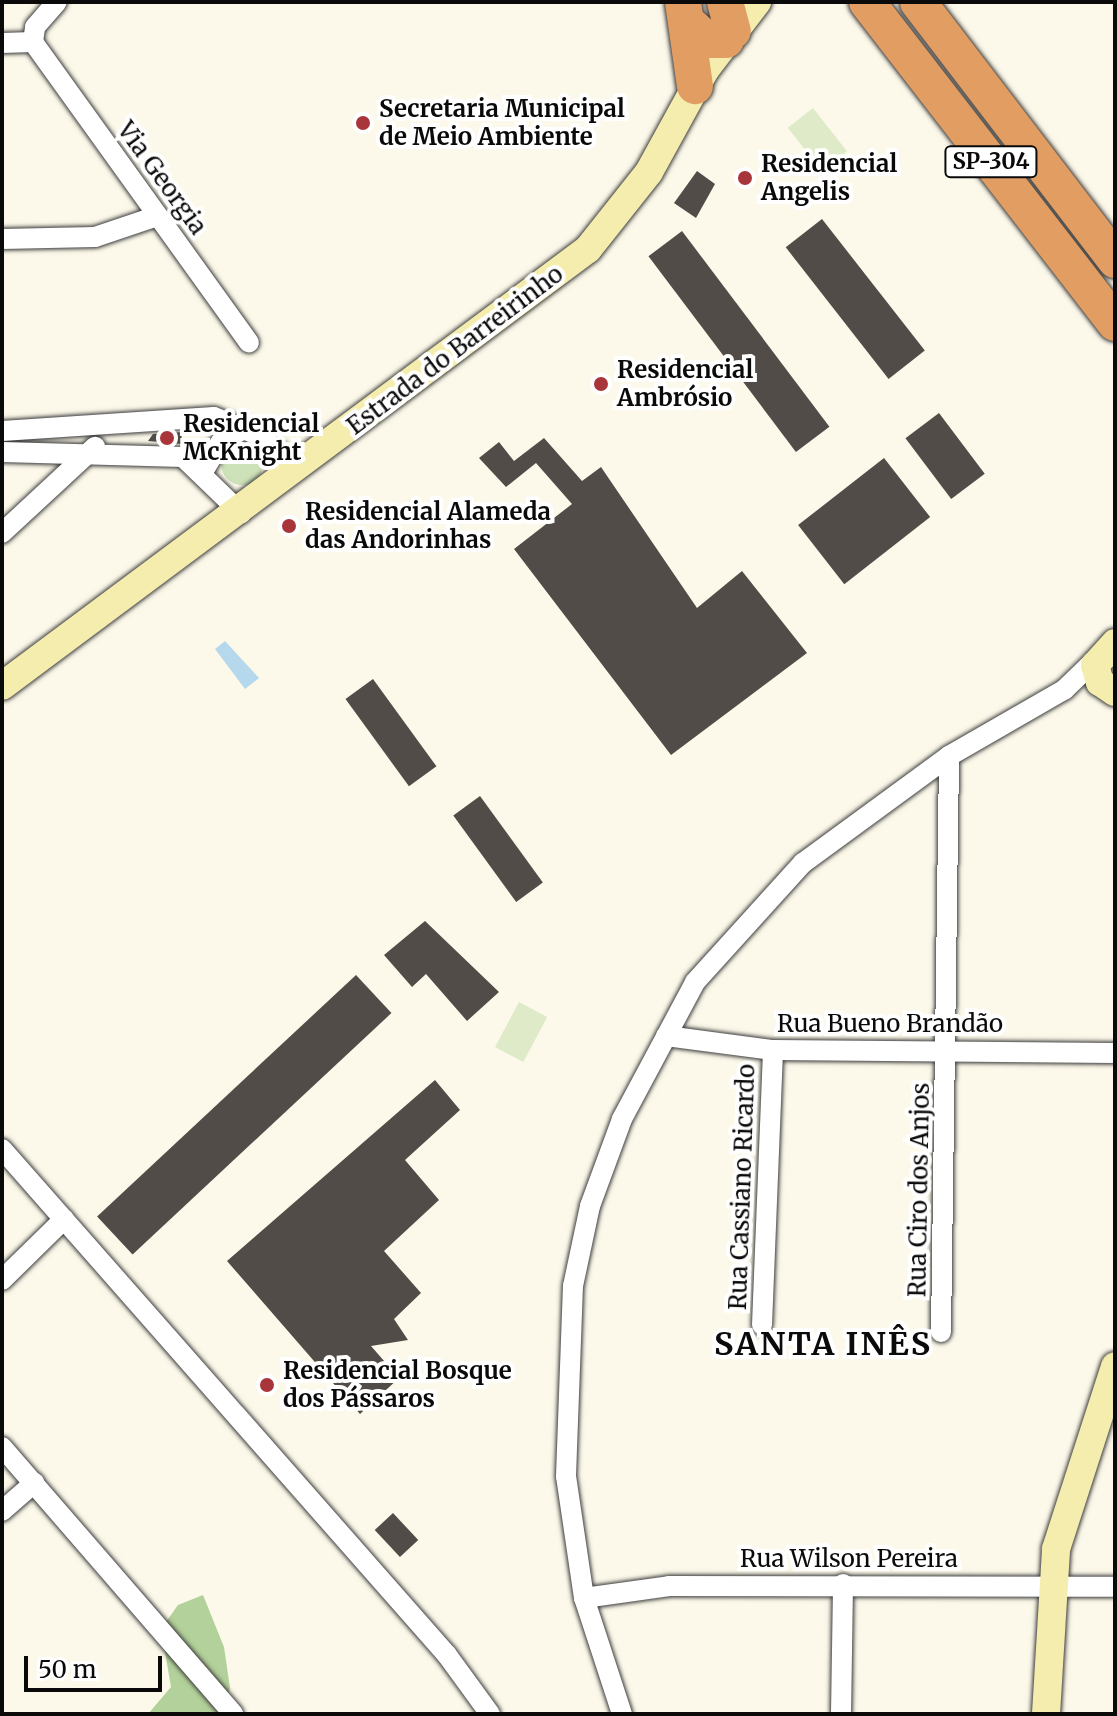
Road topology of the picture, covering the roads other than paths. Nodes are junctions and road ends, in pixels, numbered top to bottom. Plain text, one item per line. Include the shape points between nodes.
1 (57, 2) edge
2 (757, 2) edge
3 (867, 2) edge
4 (918, 2) edge
5 (685, 12) edge
6 (728, 24) edge
7 (33, 42) junction
8 (2, 43) edge
9 (695, 86) junction
10 (157, 216) junction
11 (2, 239) edge
12 (1115, 260) edge
13 (1115, 323) edge
14 (249, 343) dead end
15 (99, 424) junction
16 (57, 427) junction
17 (245, 428) junction
18 (2, 431) edge
19 (2, 452) edge
20 (57, 453) junction
21 (93, 453) junction
22 (300, 468) junction
23 (204, 470) junction
24 (52, 487) junction
25 (241, 513) junction
26 (3, 529) edge
27 (1106, 650) edge
28 (2, 686) edge
29 (1064, 690) junction
30 (1112, 693) edge
31 (949, 756) junction
32 (666, 1036) junction
33 (949, 1049) junction
34 (773, 1050) junction
35 (1115, 1053) edge
36 (2, 1149) edge
37 (64, 1219) junction
38 (2, 1280) edge
39 (762, 1325) dead end
40 (941, 1332) dead end
41 (1115, 1366) edge
42 (2, 1447) edge
43 (34, 1483) junction
44 (2, 1511) edge
45 (843, 1584) junction
46 (1050, 1585) junction
47 (1115, 1587) edge
48 (584, 1598) junction
49 (233, 1714) edge
50 (490, 1714) edge
51 (622, 1714) edge
52 (841, 1714) edge
53 (1046, 1714) edge

1 - 7 street via 35,27
2 - 6 main road, Estrada do Barreirinho
3 - 13 highway, SP-304
4 - 12 highway, SP-304
5 - 6 highway via 707,40
5 - 9 highway
6 - 9 main road, Estrada do Barreirinho
7 - 8 street
7 - 10 street, Via Georgia
9 - 22 main road, Estrada do Barreirinho via 649,172 588,249
10 - 11 street via 95,237
10 - 14 street, Via Georgia
15 - 16 street
15 - 17 street via 182,417
15 - 21 street
16 - 18 street
16 - 20 street
17 - 22 street
17 - 23 street via 221,442
19 - 20 street
20 - 21 street
20 - 24 street
21 - 23 street via 183,457
21 - 24 street
22 - 25 main road, Estrada do Barreirinho
23 - 25 street
24 - 26 street
25 - 28 main road, Estrada do Barreirinho
27 - 29 street
27 - 30 main road
29 - 30 street
29 - 31 street
31 - 32 street via 793,873 695,982
31 - 33 street, Rua Ciro dos Anjos
32 - 34 street, Rua Bueno Brandão
32 - 48 street via 622,1119 590,1206 573,1286 566,1476
33 - 34 street, Rua Bueno Brandão
33 - 35 street, Rua Bueno Brandão
33 - 40 street, Rua Ciro dos Anjos
34 - 39 street, Rua Cassiano Ricardo
36 - 37 street
37 - 38 street
37 - 50 street via 447,1655
41 - 46 main road via 1066,1509
42 - 43 street
43 - 44 street
43 - 49 street
45 - 46 street, Rua Wilson Pereira
45 - 48 street, Rua Wilson Pereira via 669,1586
45 - 52 street
46 - 47 street, Rua Wilson Pereira
46 - 53 main road
48 - 51 street

